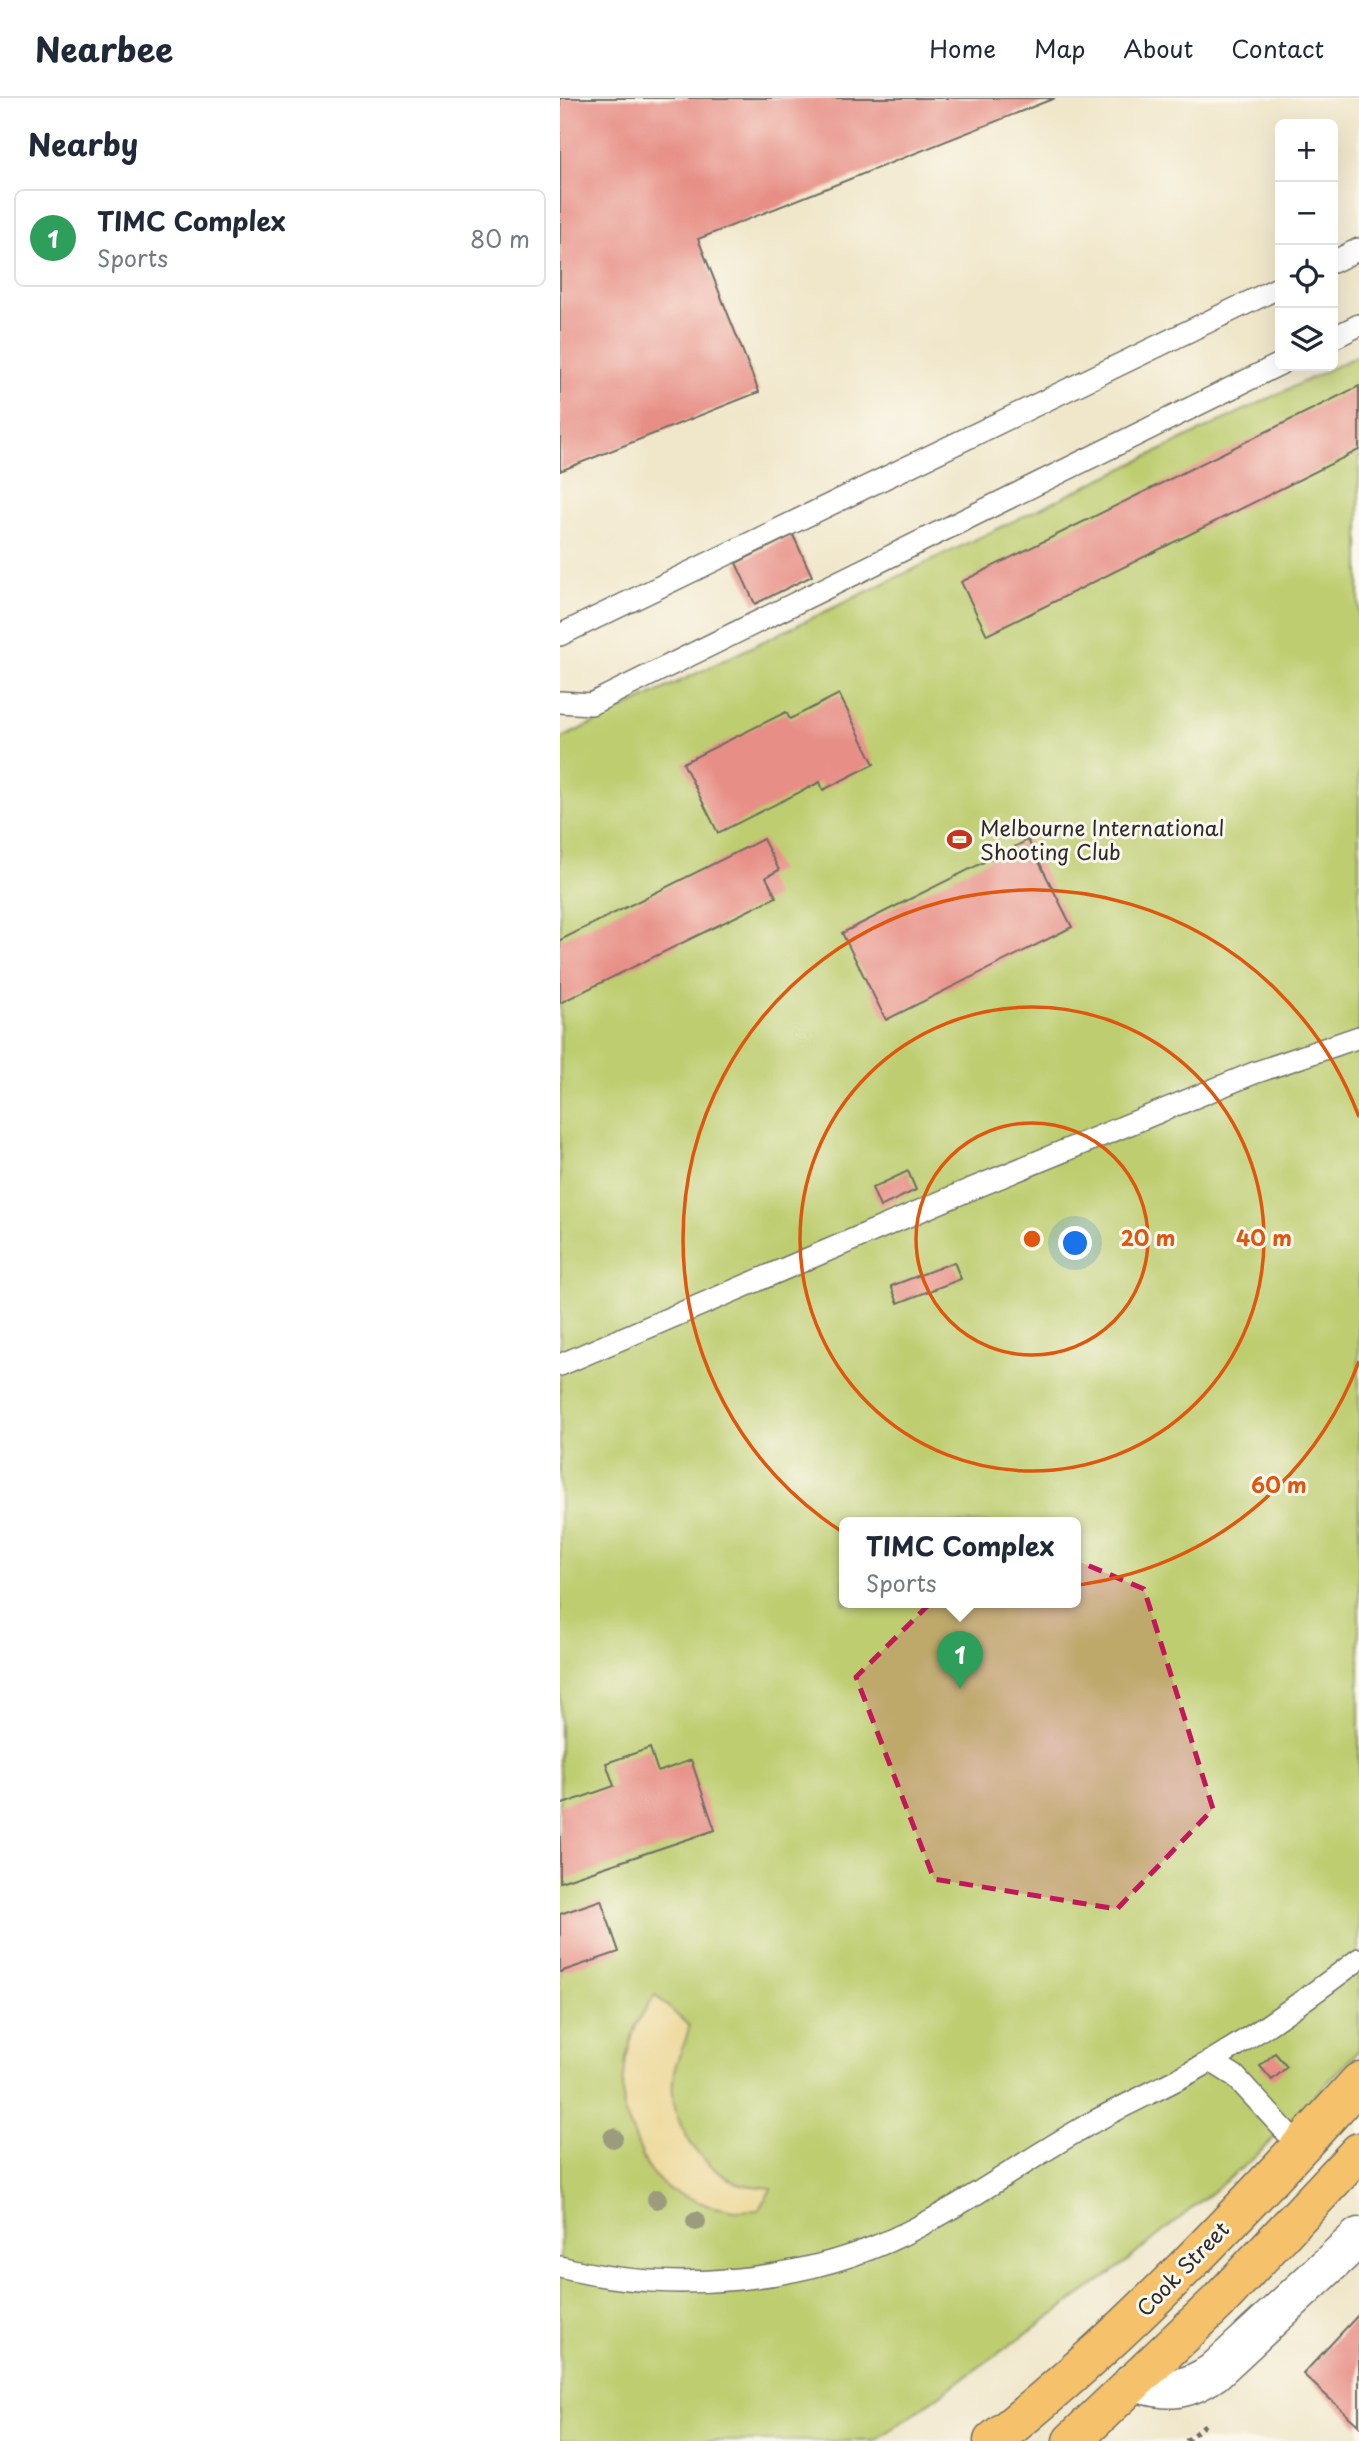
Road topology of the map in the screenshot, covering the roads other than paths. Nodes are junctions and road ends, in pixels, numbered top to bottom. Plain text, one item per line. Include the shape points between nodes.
1 (1359, 250) edge
2 (1338, 260) edge
3 (1275, 290) edge
4 (1359, 325) edge
5 (1338, 336) edge
6 (1275, 366) edge
7 (560, 635) edge
8 (560, 702) edge
9 (1359, 1037) edge
10 (560, 1365) edge
11 (1359, 1959) edge
12 (1211, 2061) junction
13 (1359, 2082) edge
14 (1300, 2147) junction
15 (1359, 2152) edge
16 (1359, 2237) edge
17 (560, 2267) edge
18 (1133, 2382) junction
19 (993, 2441) edge
20 (1072, 2441) edge

1 - 2 lane
3 - 7 lane
4 - 5 lane
6 - 8 lane via 591,704
9 - 10 lane via 1228,1083
11 - 12 lane
12 - 14 lane via 1235,2076
12 - 17 lane via 1095,2122 907,2232 838,2260 774,2274 653,2281
13 - 14 main road, Cook Street
14 - 19 main road, Cook Street via 1109,2343
15 - 18 main road via 1217,2303
16 - 18 street via 1202,2380 1167,2390
18 - 20 main road

